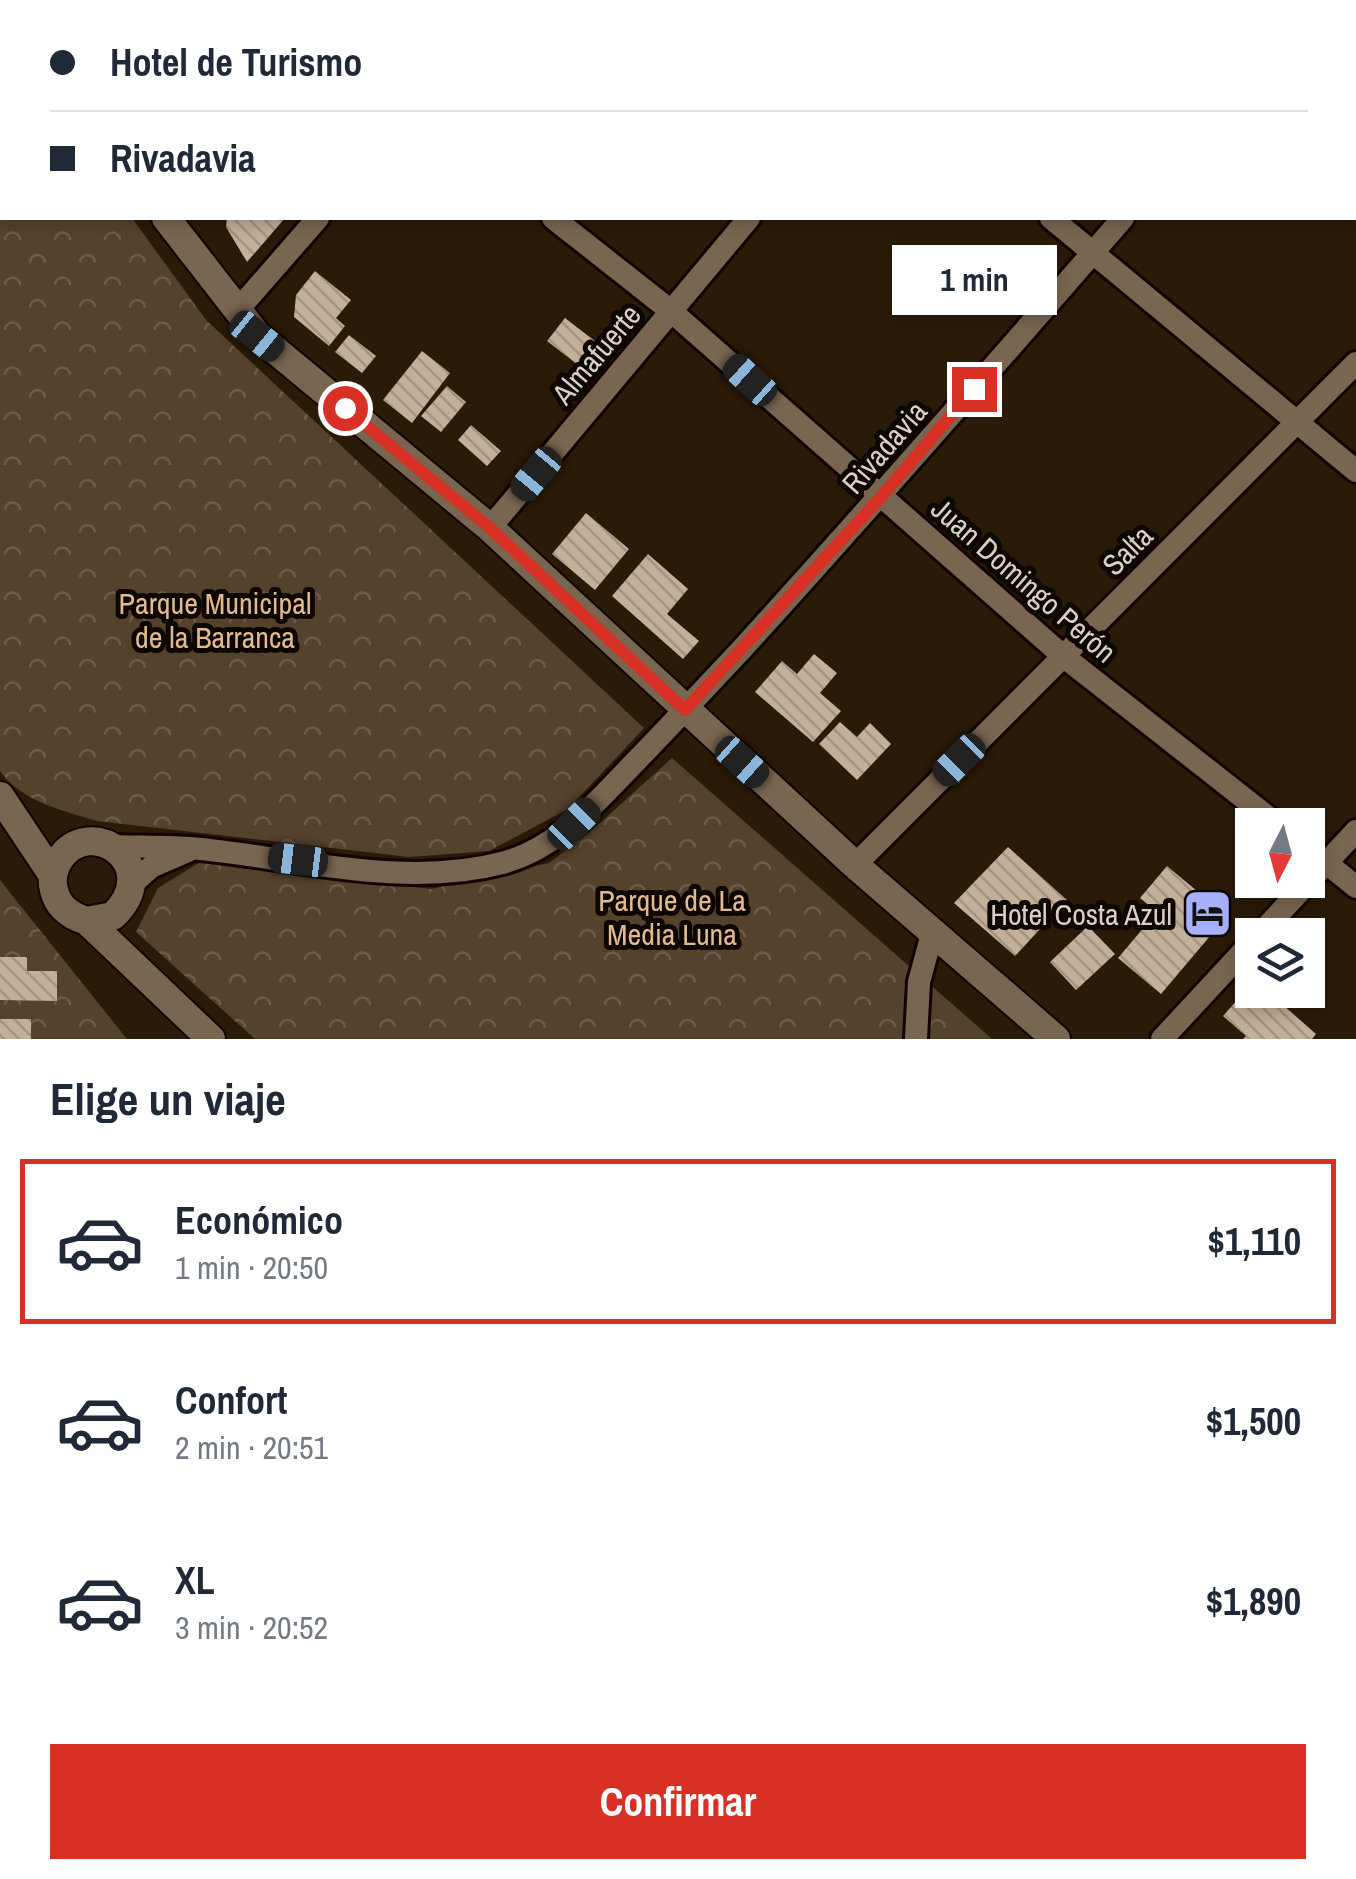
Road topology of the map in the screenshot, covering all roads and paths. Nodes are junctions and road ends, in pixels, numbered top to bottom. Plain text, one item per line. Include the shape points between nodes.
1 (167, 220) edge
2 (316, 220) edge
3 (556, 220) edge
4 (746, 220) edge
5 (1053, 220) edge
6 (1121, 220) edge
7 (1091, 254) junction
8 (671, 311) junction
9 (236, 312) junction
10 (1356, 362) edge
11 (1297, 423) junction
12 (1356, 471) edge
13 (881, 497) junction
14 (490, 528) junction
15 (1063, 656) junction
16 (685, 710) junction
17 (1, 798) edge
18 (1256, 808) edge
19 (1356, 831) edge
20 (76, 845) junction
21 (110, 846) junction
22 (196, 848) junction
23 (1325, 850) edge
24 (1325, 862) edge
25 (854, 865) junction
26 (52, 874) junction
27 (132, 884) junction
28 (1356, 887) edge
29 (100, 918) junction
30 (932, 934) junction
31 (1235, 960) edge
32 (211, 1039) edge
33 (916, 1039) edge
34 (1056, 1039) edge
35 (1162, 1039) edge

1 - 9 street
2 - 9 street
3 - 8 street, Juan Domingo Perón
4 - 8 street, Almafuerte
5 - 7 street
6 - 7 street, Rivadavia
7 - 11 street
7 - 13 street, Rivadavia
8 - 13 street, Juan Domingo Perón
8 - 14 street, Almafuerte
9 - 14 street
10 - 11 street, Salta
11 - 12 street
11 - 15 street, Salta
13 - 15 street, Juan Domingo Perón
13 - 16 street, Rivadavia
14 - 16 street
15 - 18 street, Juan Domingo Perón
15 - 25 street, Salta
16 - 22 street, Rivadavia via 574,824 532,854 500,864 400,873
16 - 25 street
17 - 20 street
17 - 26 street
19 - 23 street
20 - 21 street
20 - 26 street
21 - 22 street
21 - 27 street via 127,862
22 - 27 street
24 - 28 street
25 - 30 street
26 - 29 street via 64,909
27 - 29 street via 129,896
29 - 32 street via 121,951
30 - 33 street via 919,982
30 - 34 street
31 - 35 street

